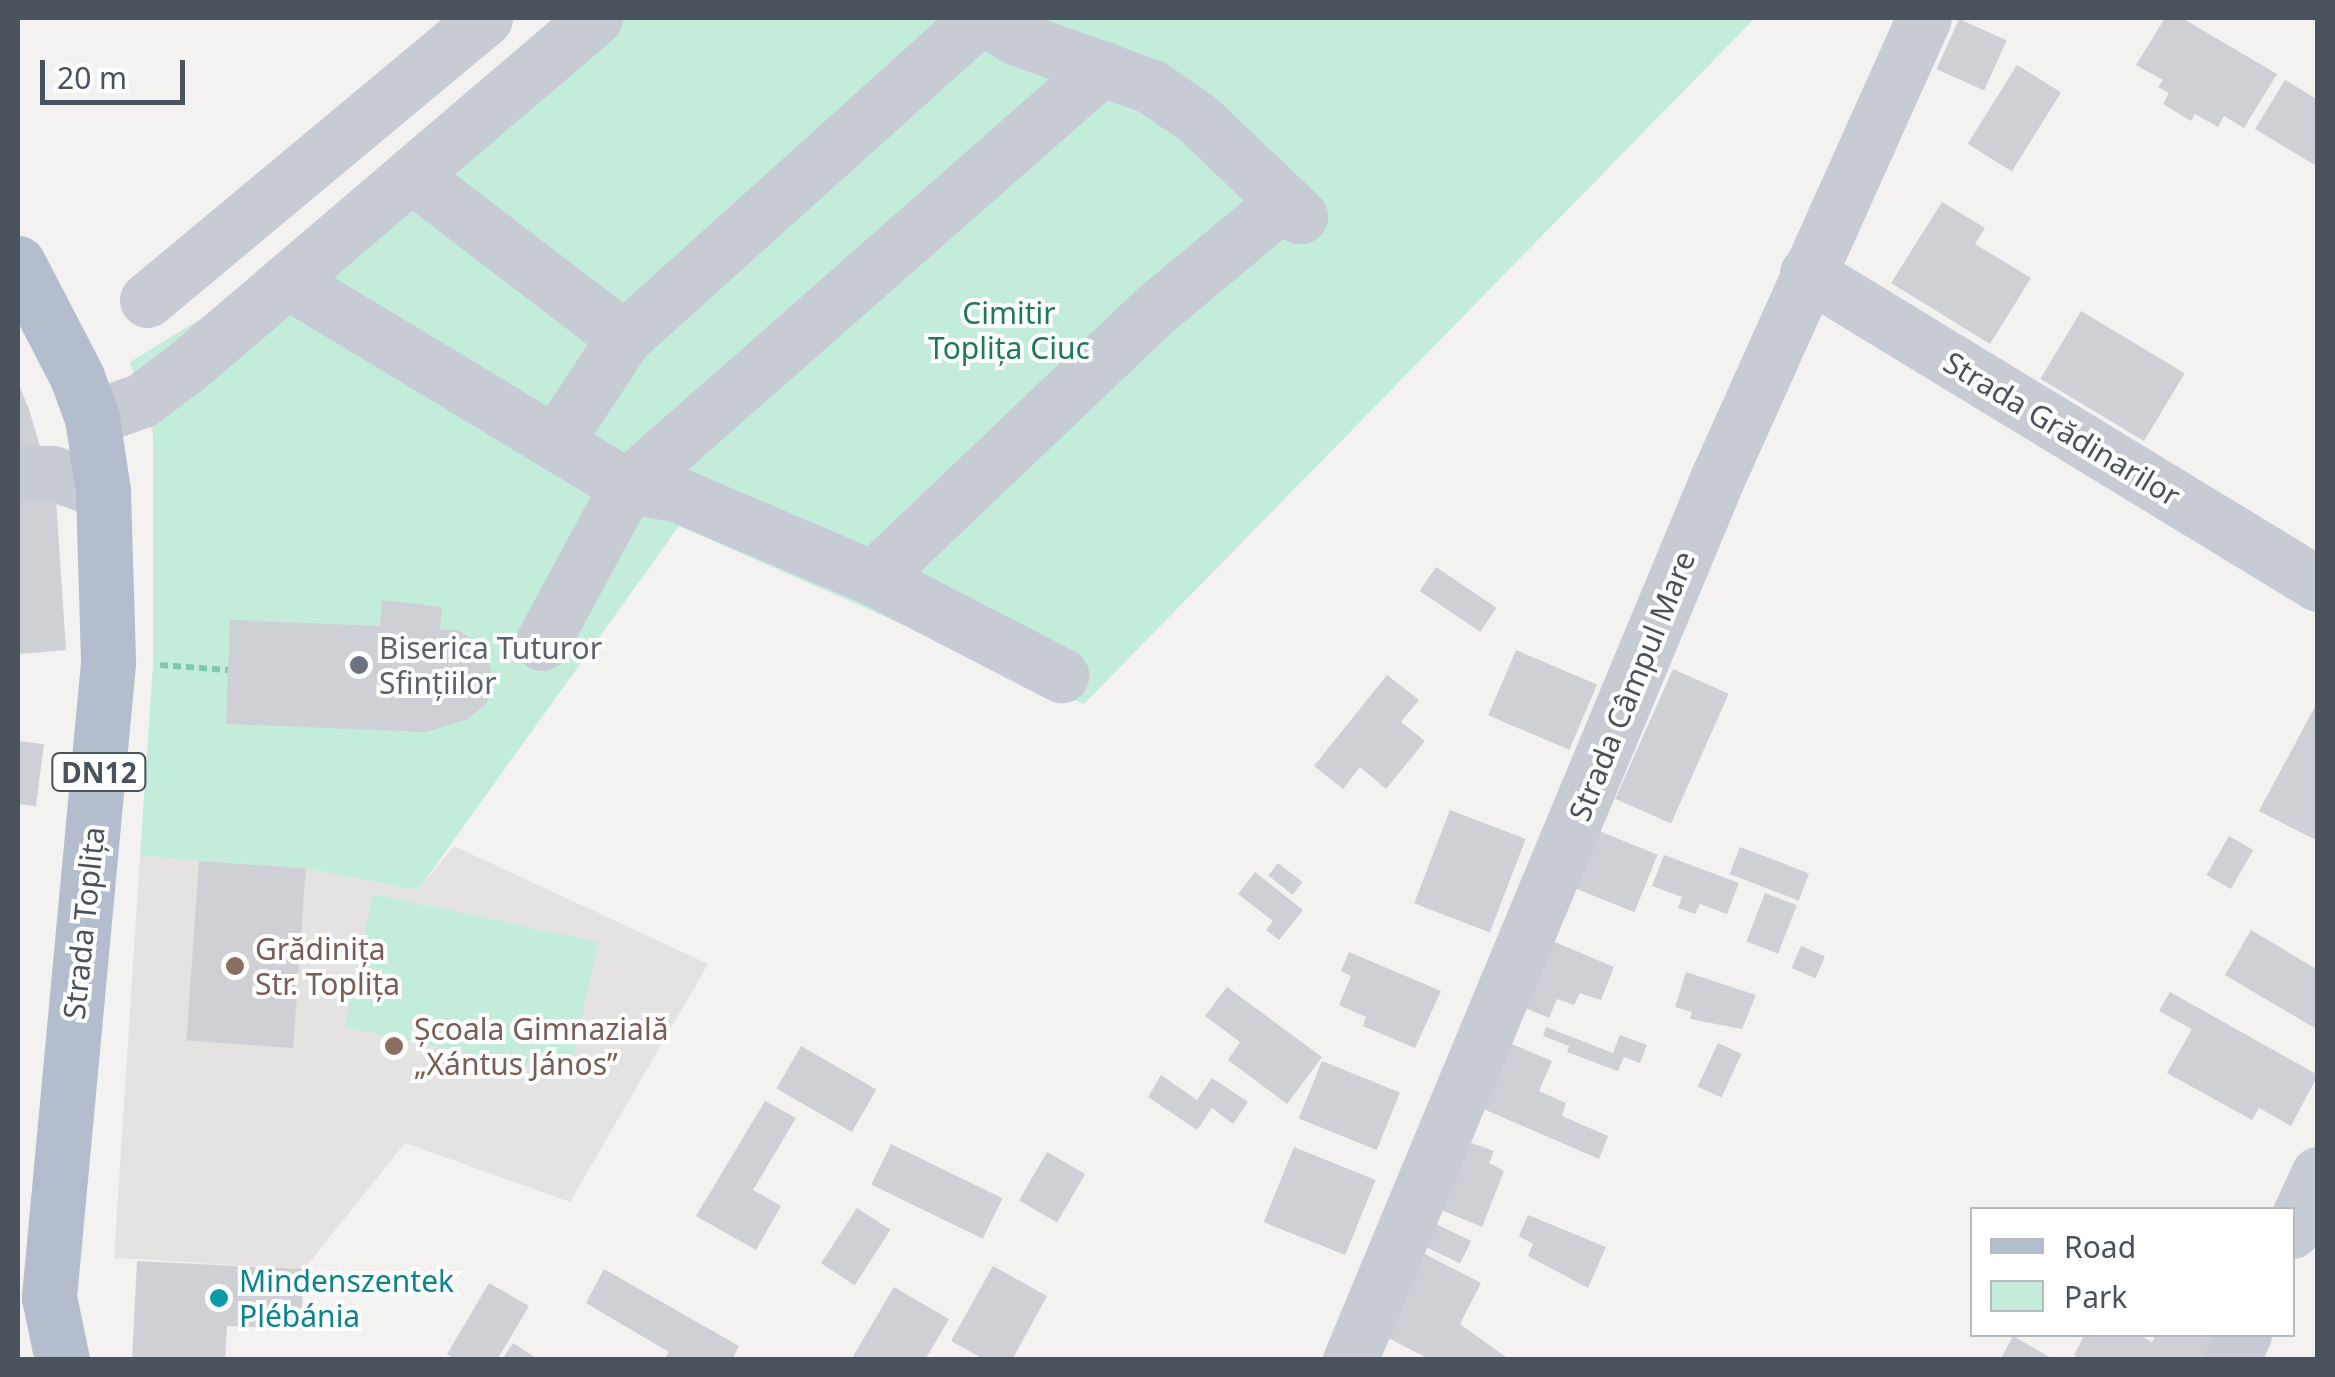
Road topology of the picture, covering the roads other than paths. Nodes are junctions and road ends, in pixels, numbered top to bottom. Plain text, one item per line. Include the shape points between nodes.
1 (485, 18) edge
2 (595, 18) edge
3 (982, 18) edge
4 (1924, 18) edge
5 (1102, 68) junction
6 (410, 175) junction
7 (18, 263) edge
8 (1807, 273) junction
9 (287, 280) junction
10 (147, 300) dead end
11 (624, 338) junction
12 (92, 418) junction
13 (556, 443) junction
14 (18, 474) edge
15 (626, 486) junction
16 (103, 491) junction
17 (872, 578) junction
18 (2318, 584) edge
19 (542, 643) dead end
20 (1061, 675) dead end
21 (2318, 1174) edge
22 (2295, 1224) edge
23 (33, 1292) edge
24 (2243, 1337) edge
25 (1369, 1352) edge
26 (62, 1360) edge
27 (2232, 1360) edge

1 - 10 street
2 - 6 street
3 - 5 street
3 - 11 street
4 - 8 street, Strada Câmpul Mare
5 - 15 street
5 - 17 street via 1152,88 1198,119 1293,209 1158,307
6 - 9 street
6 - 11 street
7 - 12 main road, Strada Toplița / DN12
8 - 18 street, Strada Grădinarilor
8 - 25 street, Strada Câmpul Mare
9 - 12 street via 142,400
9 - 13 street
11 - 13 street
12 - 16 main road, Strada Toplița / DN12
13 - 15 street
14 - 16 street via 52,473
15 - 17 street via 676,494
15 - 19 street
16 - 23 main road, Strada Toplița / DN12 via 108,663
17 - 20 street
21 - 22 street
23 - 26 main road, Strada Toplița / DN12
24 - 27 street

